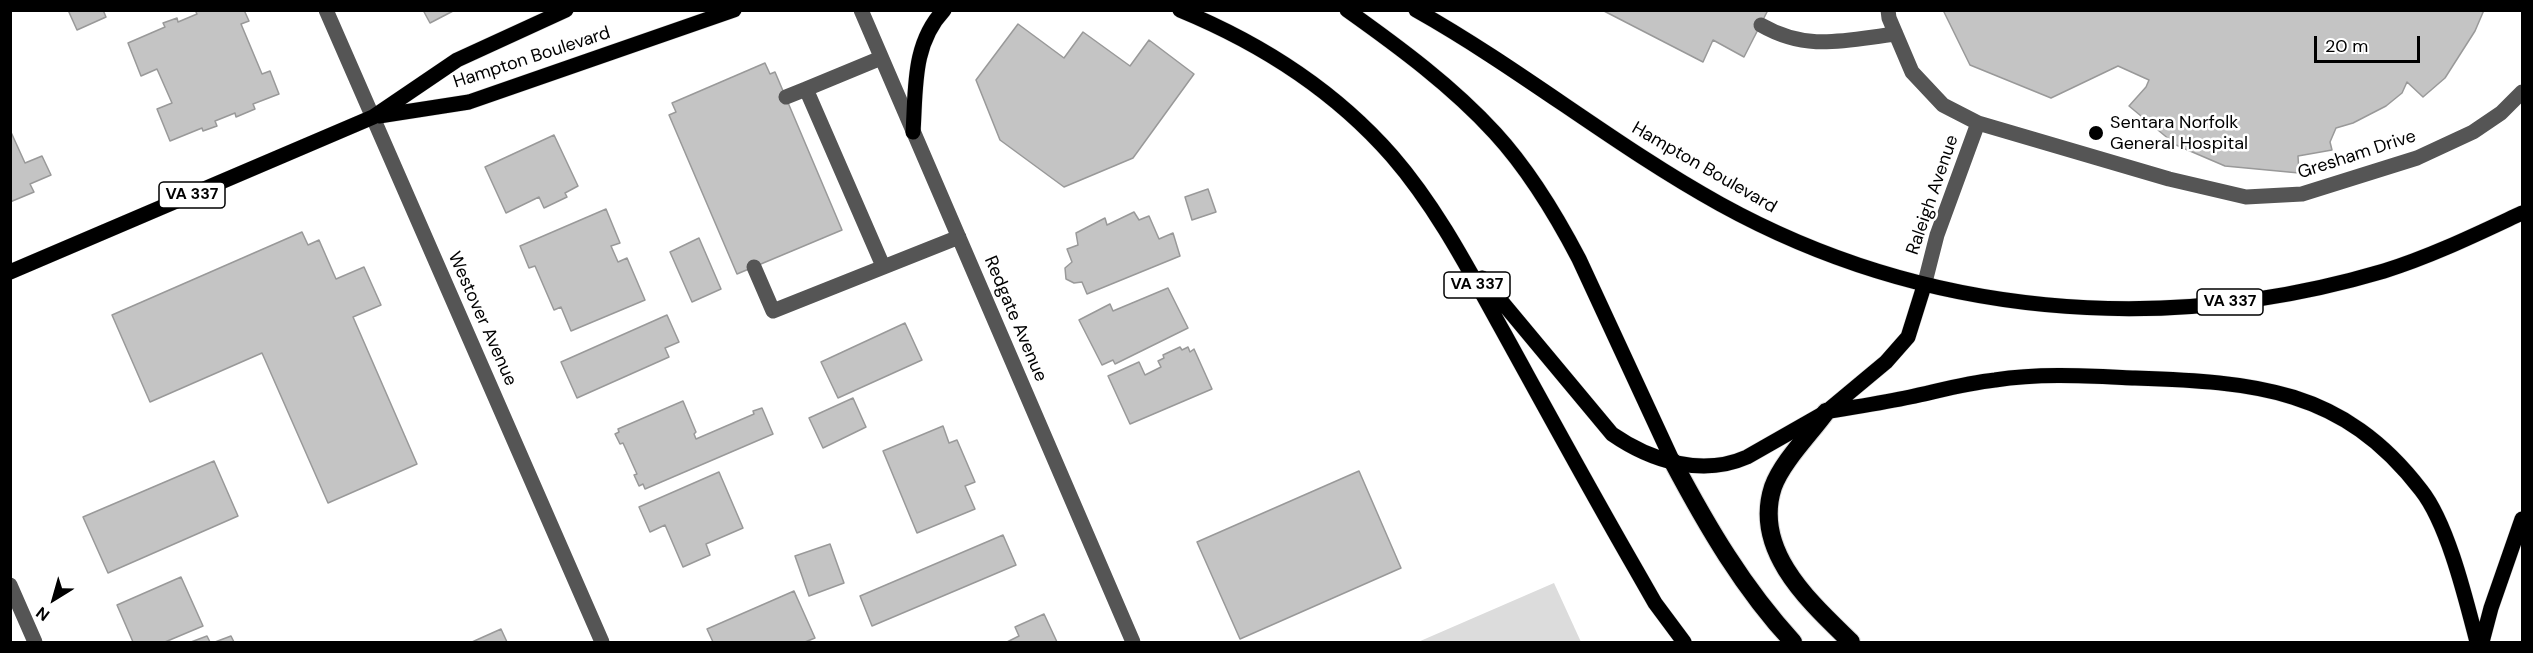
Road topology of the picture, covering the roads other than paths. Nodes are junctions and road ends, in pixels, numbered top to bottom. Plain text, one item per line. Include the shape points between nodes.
1 (326, 10) edge
2 (566, 10) edge
3 (734, 10) edge
4 (861, 10) edge
5 (944, 10) edge
6 (1180, 10) edge
7 (1347, 10) edge
8 (1416, 10) edge
9 (1888, 10) edge
10 (1761, 25) dead end
11 (1896, 34) junction
12 (881, 58) junction
13 (806, 88) junction
14 (2523, 93) edge
15 (786, 97) dead end
16 (373, 117) junction
17 (1978, 123) junction
18 (913, 132) junction
19 (2523, 213) edge
20 (959, 237) junction
21 (1455, 246) junction
22 (883, 266) junction
23 (754, 267) dead end
24 (10, 272) edge
25 (1924, 286) junction
26 (1826, 412) junction
27 (1673, 462) junction
28 (2523, 519) edge
29 (10, 585) edge
30 (35, 642) edge
31 (602, 642) edge
32 (1132, 642) edge
33 (1684, 642) edge
34 (1793, 642) edge
35 (1851, 642) edge
36 (2479, 642) edge

1 - 16 street, Westover Avenue
2 - 16 main road, Hampton Boulevard / VA 337 via 457,60
3 - 16 main road, Hampton Boulevard / VA 337 via 469,102
4 - 12 street, Redgate Avenue
5 - 18 main road via 933,22 920,50
6 - 21 main road, VA 337 via 1272,56 1339,105 1414,183
7 - 27 main road via 1471,109 1523,168 1579,259
8 - 25 main road, Hampton Boulevard / VA 337 via 1720,204 1823,252
9 - 11 street, Raleigh Avenue
10 - 11 street via 1777,34 1818,43
11 - 17 street, Raleigh Avenue via 1912,72 1944,105
12 - 13 street
12 - 18 street, Redgate Avenue
13 - 15 street
13 - 22 street
14 - 17 street, Gresham Drive via 2501,114 2473,132 2417,158 2302,194 2246,197 2169,179
16 - 24 main road, Hampton Boulevard / VA 337
16 - 31 street, Westover Avenue
17 - 25 street, Raleigh Avenue via 1937,235
18 - 20 street, Redgate Avenue
19 - 25 main road, Hampton Boulevard / VA 337 via 2445,249 2385,270 2266,297 2207,305 2068,307
20 - 22 street
20 - 32 street, Redgate Avenue
21 - 27 main road via 1612,434 1641,451
21 - 33 main road, VA 337 via 1609,524 1655,603
22 - 23 street via 773,311
25 - 26 main road via 1914,323 1900,348
26 - 27 main road via 1734,463 1700,468
26 - 35 highway via 1773,487 1769,518 1779,559 1791,579
26 - 36 main road via 1994,380 2058,375 2213,380 2268,389 2314,404 2364,433 2392,456 2422,491 2437,515
27 - 34 highway via 1734,569
28 - 36 main road
29 - 30 street

